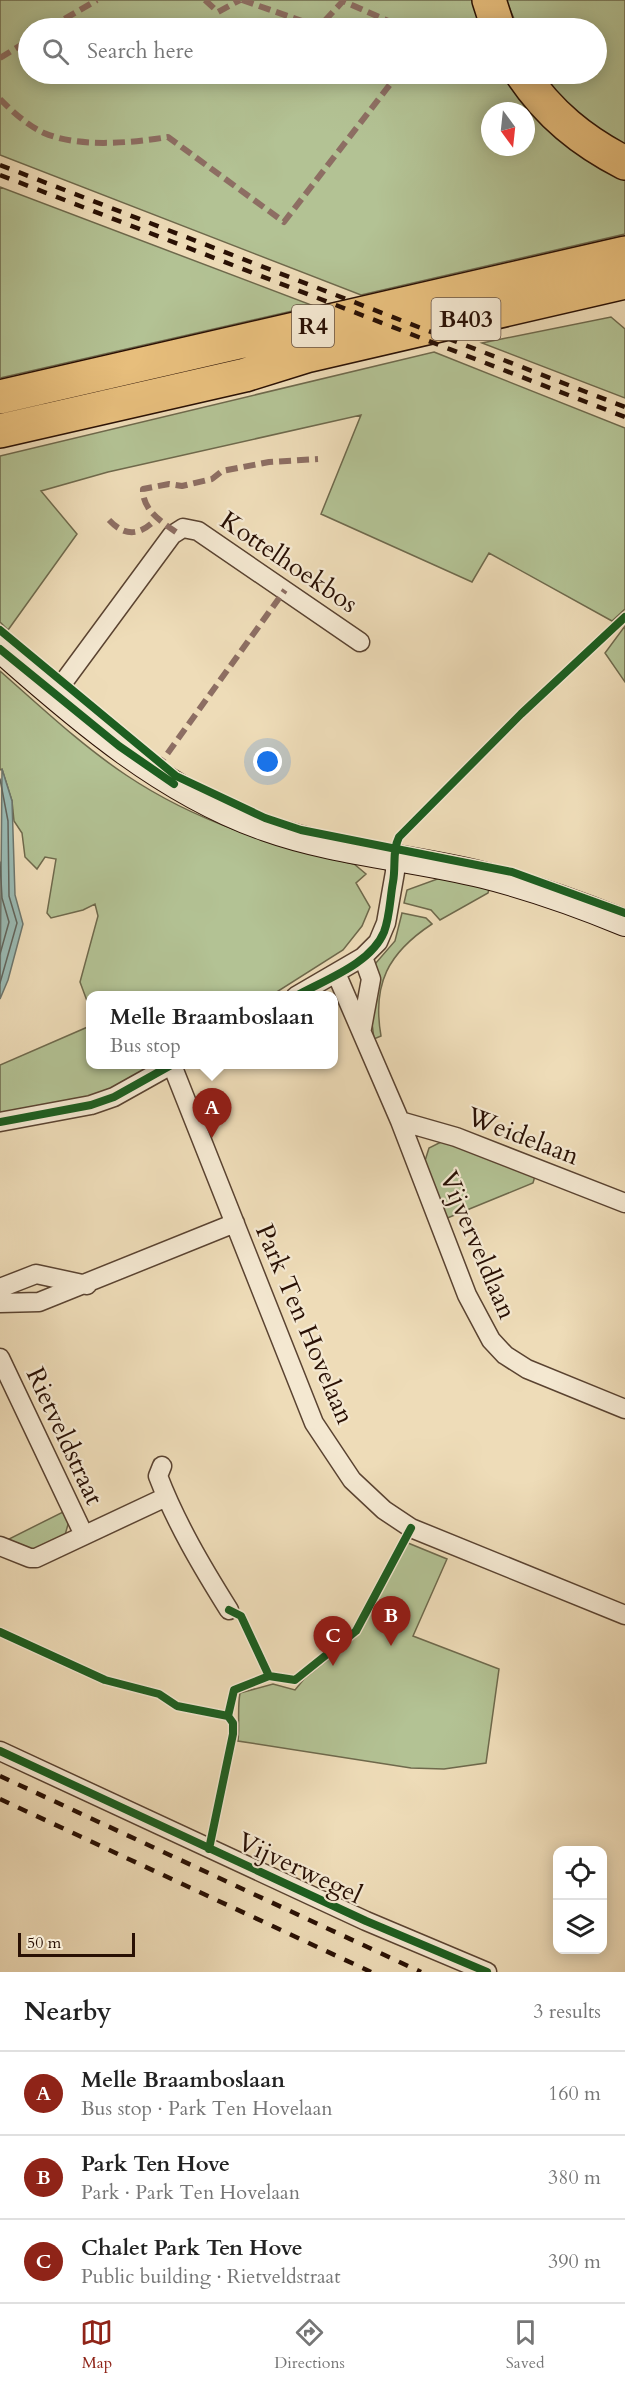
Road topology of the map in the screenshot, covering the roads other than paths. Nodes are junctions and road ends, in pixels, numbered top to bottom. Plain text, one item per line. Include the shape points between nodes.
1 (489, 0) edge
2 (495, 18) edge
3 (530, 84) edge
4 (625, 163) edge
5 (625, 253) edge
6 (625, 282) edge
7 (625, 301) edge
8 (244, 375) junction
9 (0, 398) edge
10 (0, 431) edge
11 (360, 642) dead end
12 (0, 649) edge
13 (54, 695) junction
14 (395, 859) junction
15 (625, 923) edge
16 (363, 957) junction
17 (336, 973) junction
18 (305, 991) edge
19 (362, 1028) junction
20 (166, 1069) edge
21 (175, 1069) edge
22 (400, 1121) junction
23 (0, 1122) edge
24 (625, 1203) edge
25 (235, 1223) junction
26 (87, 1285) junction
27 (0, 1300) edge
28 (0, 1358) edge
29 (625, 1409) edge
30 (162, 1466) dead end
31 (166, 1497) junction
32 (84, 1535) junction
33 (0, 1546) edge
34 (228, 1610) dead end
35 (625, 1615) edge
36 (0, 1751) edge
37 (487, 1972) edge

1 - 2 highway
3 - 4 highway via 560,120 593,147
5 - 9 highway, R4
6 - 8 highway, B403 via 306,356
7 - 8 highway, R4 via 310,367
8 - 10 highway, R4
11 - 13 street, Kottelhoekbos via 198,531 183,528 172,535
12 - 13 street
13 - 14 street via 154,772 198,798 266,828
14 - 15 street via 483,875
14 - 16 street via 383,933
16 - 17 street
16 - 19 street via 371,979
17 - 18 street
17 - 19 street, Vijverveldlaan
19 - 22 street, Vijverveldlaan
20 - 23 street via 91,1105
21 - 25 street, Park Ten Hovelaan
22 - 24 street, Weidelaan via 456,1137
22 - 29 street, Vijverveldlaan via 467,1295 491,1340 527,1369
25 - 26 street
25 - 35 street, Park Ten Hovelaan via 314,1423 352,1480 384,1510 411,1528
26 - 27 street via 39,1302
26 - 27 street via 36,1274
28 - 32 street, Rietveldstraat
30 - 31 street via 158,1476
31 - 32 street, Rietveldstraat
31 - 34 street
32 - 33 street, Rietveldstraat via 36,1558
36 - 37 street, Vijverwegel via 366,1921

